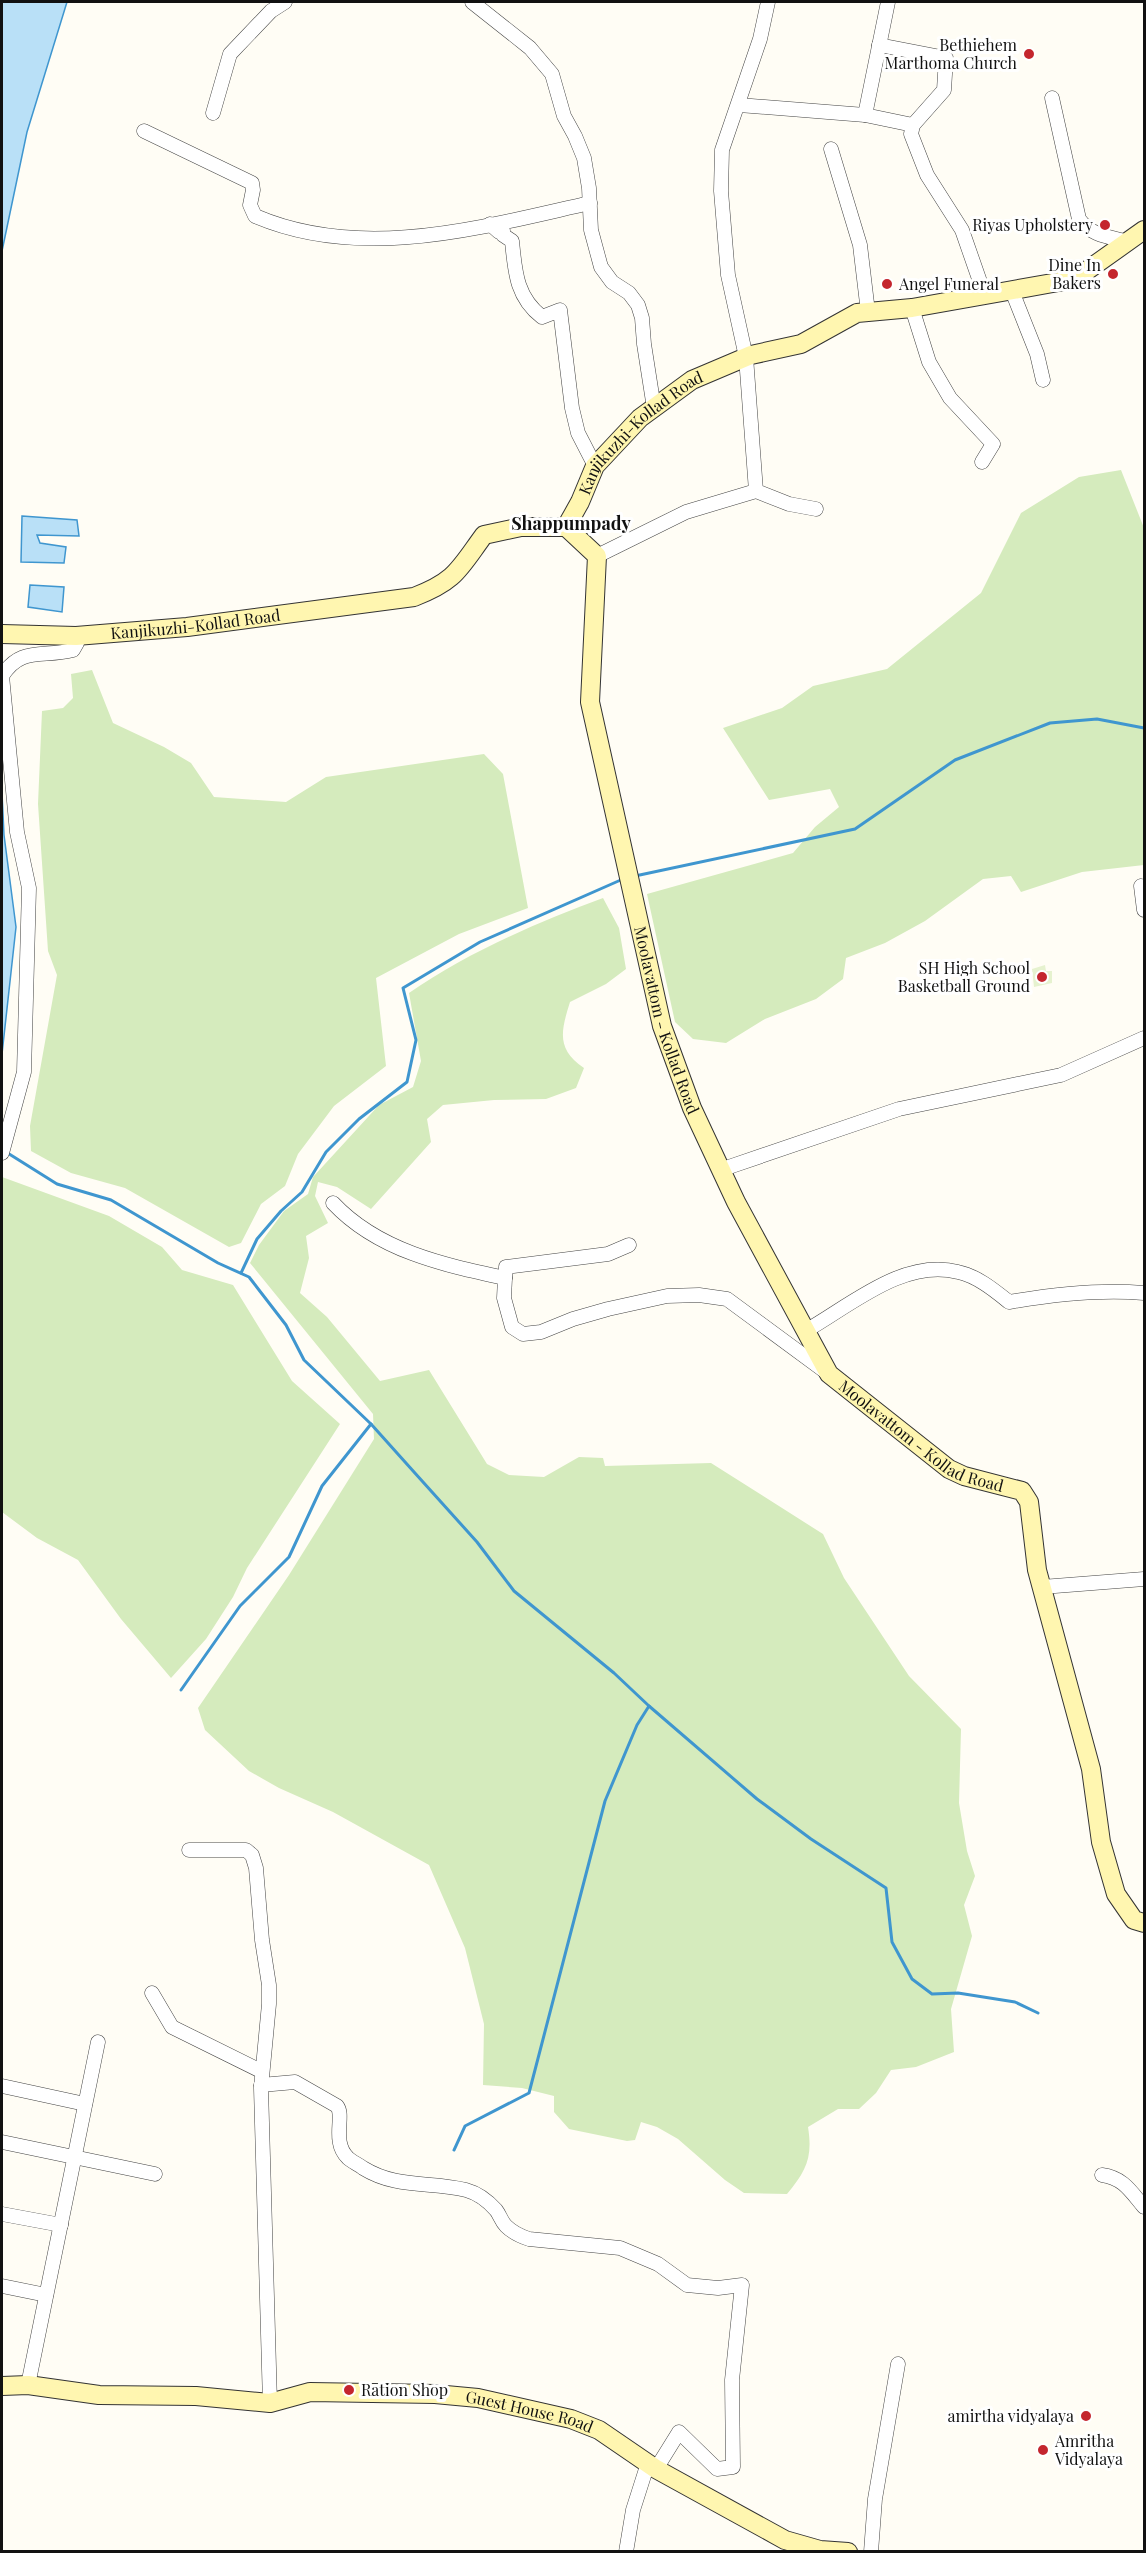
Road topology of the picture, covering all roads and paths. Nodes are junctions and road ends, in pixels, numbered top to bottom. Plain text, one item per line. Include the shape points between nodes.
1 (285, 2) edge
2 (472, 2) edge
3 (768, 2) edge
4 (888, 2) edge
5 (879, 45) junction
6 (1052, 98) dead end
7 (739, 105) junction
8 (213, 113) dead end
9 (865, 115) junction
10 (913, 125) junction
11 (144, 131) dead end
12 (831, 149) dead end
13 (590, 203) junction
14 (490, 224) junction
15 (1144, 230) edge
16 (1129, 242) junction
17 (1012, 291) junction
18 (985, 296) junction
19 (912, 308) junction
20 (868, 312) junction
21 (746, 357) junction
22 (1043, 380) dead end
23 (654, 408) junction
24 (982, 462) dead end
25 (595, 466) junction
26 (756, 491) junction
27 (816, 509) dead end
28 (566, 527) junction
29 (597, 556) junction
30 (7, 634) edge
31 (76, 636) junction
32 (1141, 886) dead end
33 (1144, 910) edge
34 (1144, 1038) edge
35 (3, 1147) edge
36 (720, 1170) junction
37 (333, 1203) dead end
38 (629, 1245) dead end
39 (505, 1278) junction
40 (1144, 1293) edge
41 (807, 1330) junction
42 (829, 1374) junction
43 (1144, 1579) edge
44 (1042, 1587) junction
45 (189, 1850) dead end
46 (1144, 1923) edge
47 (152, 1993) dead end
48 (98, 2042) dead end
49 (261, 2078) junction
50 (2, 2085) edge
51 (85, 2104) junction
52 (2, 2142) edge
53 (74, 2156) junction
54 (155, 2174) dead end
55 (1102, 2175) dead end
56 (1144, 2207) edge
57 (2, 2214) edge
58 (60, 2225) junction
59 (2, 2286) edge
60 (46, 2295) junction
61 (898, 2364) dead end
62 (28, 2385) junction
63 (2, 2386) edge
64 (270, 2403) junction
65 (652, 2466) junction
66 (820, 2551) edge
67 (626, 2552) edge
68 (848, 2552) edge
69 (871, 2552) edge

1 - 8 street via 271,11 230,54
2 - 13 street via 530,48 552,74 564,116 584,158
3 - 7 street
4 - 5 street
5 - 9 street
5 - 10 street via 946,58 944,90
6 - 16 street via 1079,219 1100,235
7 - 9 street
7 - 21 street via 723,150 721,191 728,275
9 - 10 street
10 - 18 street via 911,134 916,151 927,176 962,230
11 - 14 street via 252,183 253,214 286,227 333,236 376,238 422,236
12 - 20 street via 860,245
13 - 14 street
13 - 23 street via 591,230 601,267 638,305
14 - 25 street via 512,241 514,272 529,307 542,317 560,310 572,408 578,433
15 - 16 main road, Kanjikuzhi-Kollad Road
16 - 17 main road, Kanjikuzhi-Kollad Road via 1075,279
17 - 18 main road, Kanjikuzhi-Kollad Road
17 - 22 street via 1038,354
18 - 19 main road, Kanjikuzhi-Kollad Road
19 - 20 main road, Kanjikuzhi-Kollad Road
19 - 24 street via 929,362 950,398 993,444
20 - 21 main road, Kanjikuzhi-Kollad Road via 857,313 801,344
21 - 23 main road, Kanjikuzhi-Kollad Road via 692,380
21 - 26 street
23 - 25 main road, Kanjikuzhi-Kollad Road
25 - 28 main road, Kanjikuzhi-Kollad Road
26 - 27 street
26 - 29 street via 686,512
28 - 29 main road
28 - 31 main road, Kanjikuzhi-Kollad Road via 521,527 484,535 454,577 414,597 188,627
29 - 36 main road, Moolavattom - Kollad Road via 590,702 662,1026
30 - 31 main road, Kanjikuzhi-Kollad Road
31 - 35 street via 73,650 23,656 10,663 2,676 17,832 29,888 24,1072
32 - 33 street
34 - 36 street via 1061,1075 899,1109
36 - 41 main road, Moolavattom - Kollad Road
37 - 39 street via 374,1235 423,1259
38 - 39 street via 598,1256 506,1267
39 - 42 street via 504,1298 512,1327 523,1334 541,1332 608,1309 667,1296 699,1295 727,1299
40 - 41 street via 1109,1290 1049,1294 1009,1302 958,1272 924,1269 869,1290
41 - 42 main road, Moolavattom - Kollad Road
42 - 44 main road, Moolavattom - Kollad Road via 949,1469 1022,1491 1029,1502
43 - 44 street
44 - 46 main road, Moolavattom - Kollad Road via 1091,1769 1101,1842 1116,1894 1134,1920
45 - 49 street via 246,1850 252,1855 269,1984
47 - 49 street via 172,2027
48 - 51 street
49 - 64 street
49 - 65 street via 295,2082 337,2106 338,2136 344,2152 378,2177 466,2190 484,2198 504,2224 529,2239 621,2248 658,2264 687,2285 742,2285 732,2380 732,2467 717,2469 679,2432
50 - 51 street
51 - 53 street
52 - 53 street
53 - 54 street
53 - 58 street
55 - 56 street via 1125,2183
57 - 58 street
58 - 60 street
59 - 60 street
60 - 62 street
61 - 69 street via 875,2499
62 - 63 main road, Guest House Road
62 - 64 main road, Guest House Road via 99,2395 196,2396
64 - 65 main road, Guest House Road via 310,2392 477,2398 600,2430
65 - 66 main road, Guest House Road via 785,2540
65 - 67 street via 633,2510
66 - 68 main road, Guest House Road

